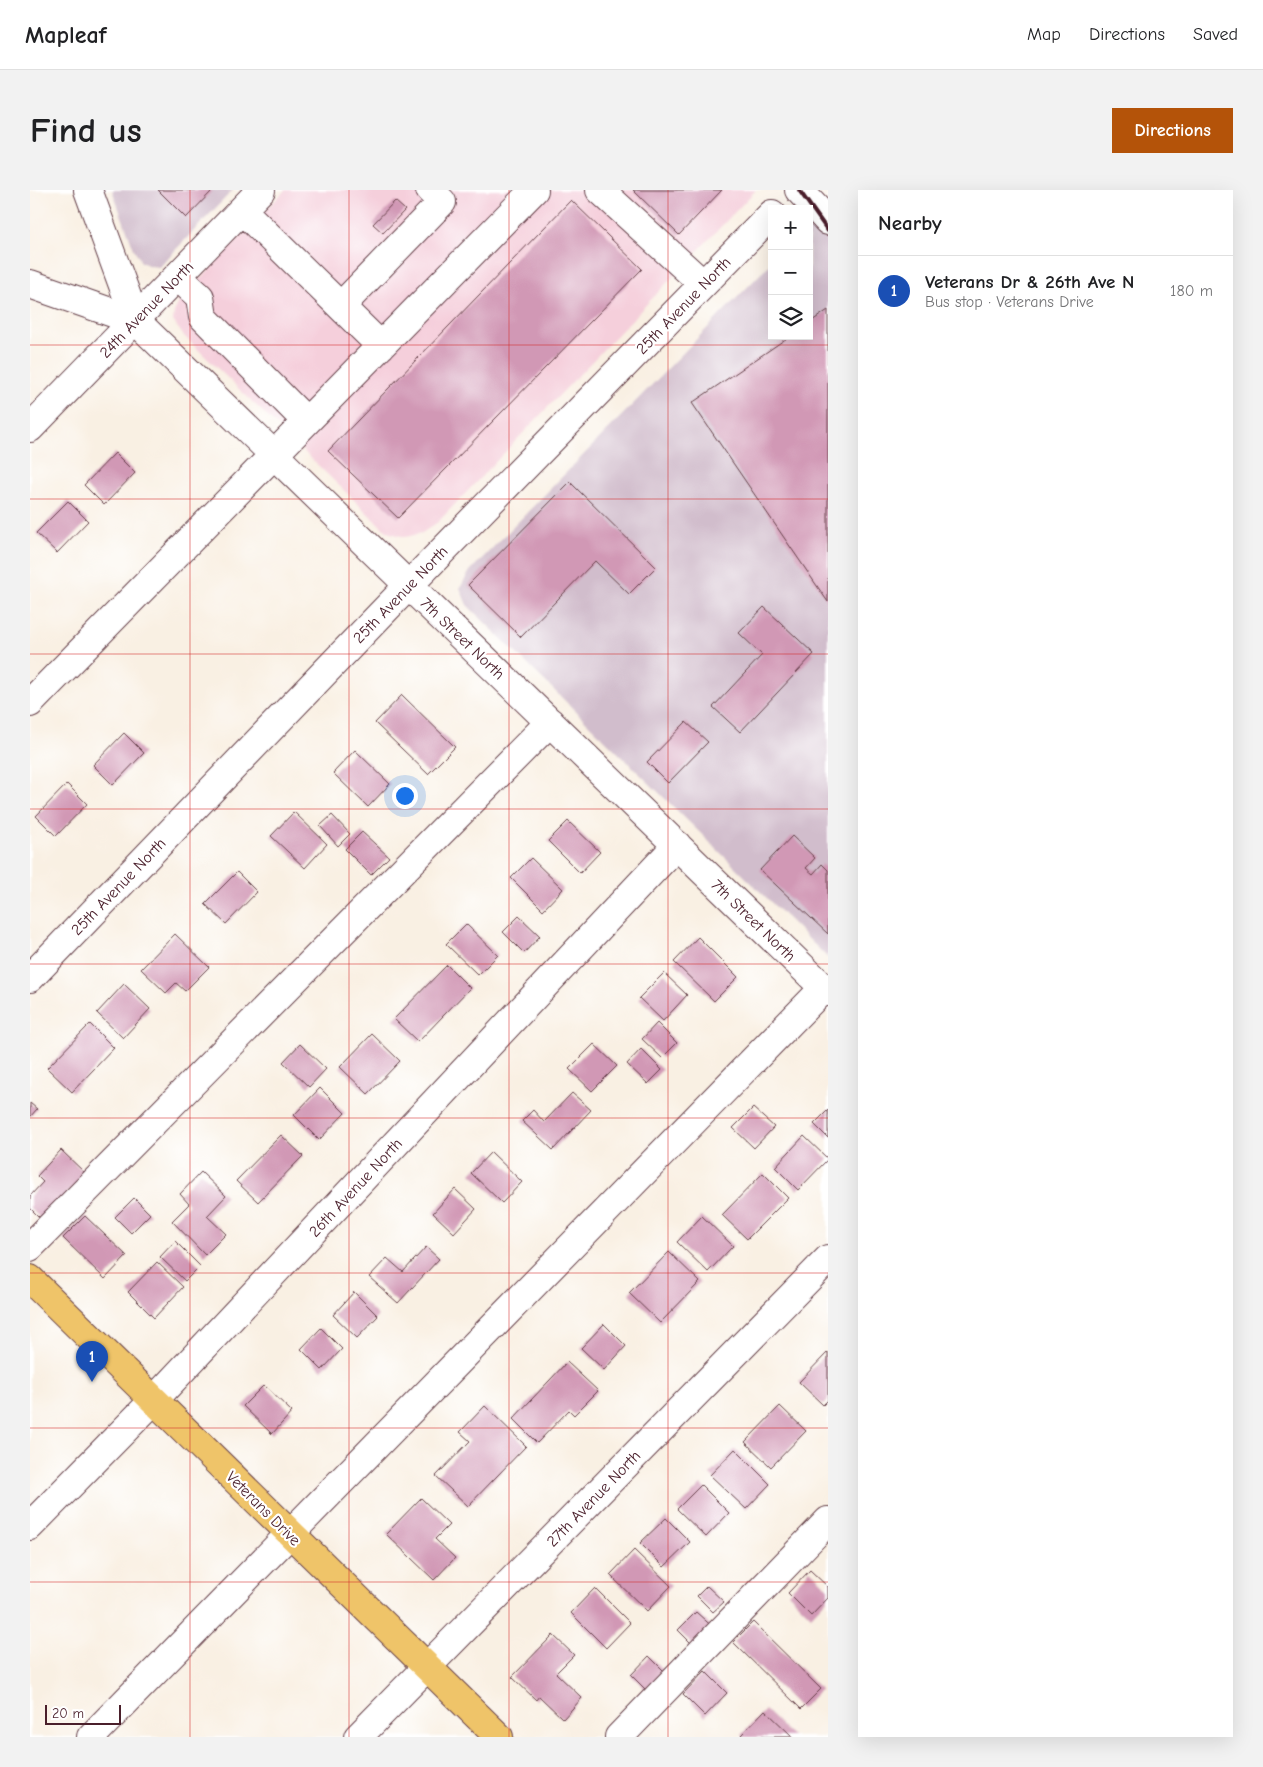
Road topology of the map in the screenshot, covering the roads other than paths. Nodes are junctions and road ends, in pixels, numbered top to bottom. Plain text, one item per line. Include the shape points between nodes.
1 (88, 190) edge
2 (261, 190) edge
3 (534, 190) edge
4 (600, 190) edge
5 (795, 190) edge
6 (800, 190) edge
7 (436, 196) edge
8 (780, 205) edge
9 (242, 210) junction
10 (768, 218) edge
11 (828, 221) edge
12 (178, 276) junction
13 (30, 284) edge
14 (702, 284) junction
15 (341, 306) junction
16 (136, 320) junction
17 (381, 346) junction
18 (306, 421) junction
19 (30, 428) edge
20 (274, 454) junction
21 (409, 585) junction
22 (30, 703) edge
23 (550, 722) junction
24 (677, 845) junction
25 (30, 978) edge
26 (826, 990) edge
27 (30, 1248) edge
28 (828, 1259) edge
29 (30, 1279) edge
30 (154, 1400) junction
31 (828, 1521) edge
32 (30, 1526) edge
33 (290, 1533) junction
34 (427, 1668) junction
35 (91, 1737) edge
36 (358, 1737) edge
37 (498, 1737) edge
38 (619, 1737) edge

1 - 16 street
2 - 9 street, 24th Avenue North
3 - 17 street
4 - 14 street
5 - 8 street
6 - 11 street
7 - 15 street
9 - 12 street, 24th Avenue North
9 - 15 street
10 - 14 street, 25th Avenue North
12 - 16 street, 24th Avenue North
12 - 18 street via 200,297 202,317
13 - 16 street, 7th Street North
14 - 21 street, 25th Avenue North
15 - 17 street
16 - 19 street, 24th Avenue North
16 - 20 street, 7th Street North
17 - 18 street
18 - 20 street
20 - 21 street, 7th Street North
20 - 22 street
21 - 23 street, 7th Street North
21 - 25 street, 25th Avenue North
23 - 24 street, 7th Street North
23 - 27 street
24 - 26 street, 7th Street North
24 - 30 street, 26th Avenue North
26 - 33 street
28 - 34 street, 27th Avenue North
29 - 30 main road, Veterans Drive
30 - 32 street, 26th Avenue North
30 - 33 main road, Veterans Drive
31 - 38 street
33 - 34 main road, Veterans Drive
33 - 35 street
34 - 36 street, 27th Avenue North
34 - 37 main road, Veterans Drive

